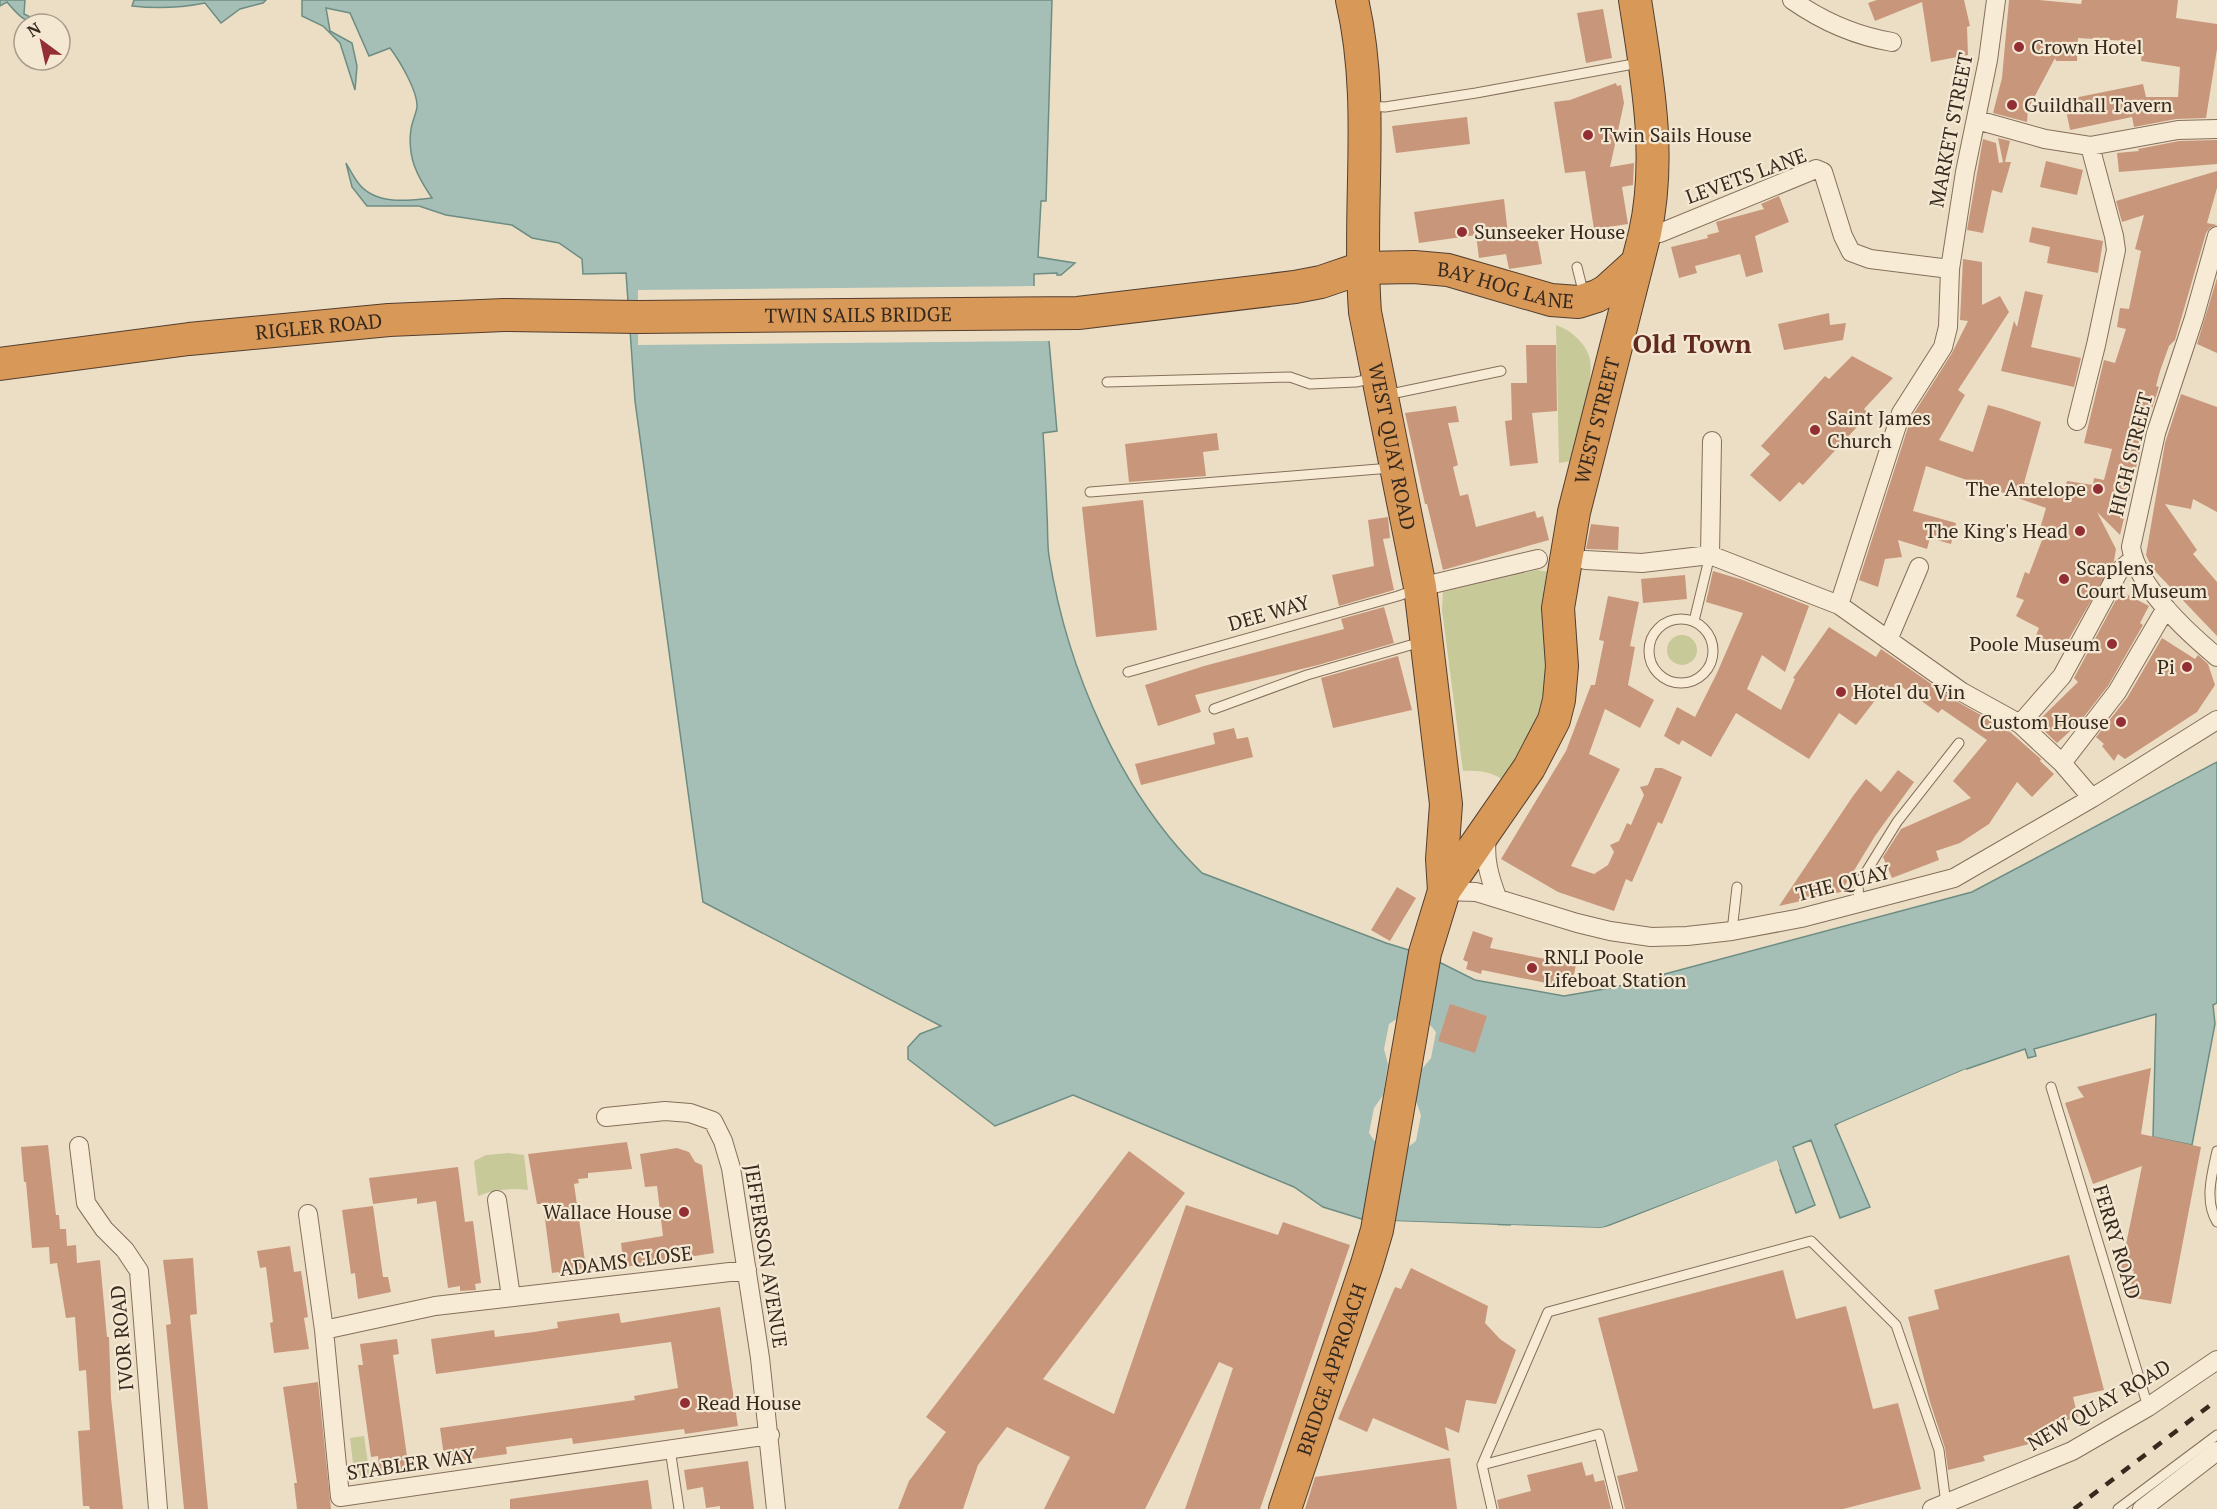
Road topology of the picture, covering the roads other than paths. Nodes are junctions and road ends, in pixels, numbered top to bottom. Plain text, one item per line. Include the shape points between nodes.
1 (1352, 0) edge
2 (1635, 0) edge
3 (1792, 0) edge
4 (1996, 0) edge
5 (1892, 42) dead end
6 (1644, 62) junction
7 (1364, 106) junction
8 (1977, 120) junction
9 (2217, 129) edge
10 (2090, 146) junction
11 (1645, 233) junction
12 (2217, 236) edge
13 (1637, 263) junction
14 (1577, 267) dead end
15 (1362, 268) junction
16 (1950, 269) junction
17 (1585, 300) junction
18 (1078, 313) joint
19 (638, 318) joint
20 (0, 364) edge
21 (1501, 371) dead end
22 (1107, 382) dead end
23 (1379, 387) junction
24 (2077, 421) dead end
25 (1712, 441) dead end
26 (1396, 468) junction
27 (1090, 492) dead end
28 (1710, 555) junction
29 (1538, 559) dead end
30 (2133, 559) junction
31 (1585, 560) dead end
32 (1919, 567) dead end
33 (1420, 587) junction
34 (1839, 605) junction
35 (2166, 608) junction
36 (1694, 621) junction
37 (1888, 640) junction
38 (1426, 641) junction
39 (2217, 657) edge
40 (1128, 672) dead end
41 (1214, 709) dead end
42 (2217, 720) edge
43 (2020, 724) junction
44 (1959, 742) dead end
45 (2062, 763) junction
46 (2092, 798) junction
47 (1446, 813) junction
48 (1488, 826) junction
49 (1737, 887) dead end
50 (1443, 891) junction
51 (1497, 897) junction
52 (1859, 903) junction
53 (1732, 931) junction
54 (2051, 1088) dead end
55 (606, 1117) dead end
56 (79, 1146) dead end
57 (2217, 1151) edge
58 (497, 1200) dead end
59 (308, 1214) dead end
60 (2217, 1222) edge
61 (747, 1270) junction
62 (511, 1297) junction
63 (324, 1330) junction
64 (2217, 1360) edge
65 (2148, 1407) junction
66 (770, 1435) junction
67 (2217, 1435) edge
68 (670, 1449) junction
69 (2217, 1451) edge
70 (1482, 1465) junction
71 (346, 1502) edge
72 (1939, 1507) edge
73 (158, 1509) edge
74 (678, 1509) edge
75 (776, 1509) edge
76 (1285, 1509) edge
77 (1492, 1509) edge
78 (1618, 1509) edge
79 (2118, 1509) edge
80 (2142, 1509) edge

1 - 7 highway, WEST QUAY ROAD via 1360,40
2 - 6 highway, WEST STREET
3 - 5 street via 1844,29
4 - 8 street, MARKET STREET
6 - 7 lane via 1476,93 1384,107
6 - 11 highway, WEST STREET via 1653,163
7 - 15 highway, WEST QUAY ROAD
8 - 10 street via 2045,139
8 - 16 street, MARKET STREET
9 - 10 street via 2178,130
10 - 24 street via 2116,250
11 - 13 highway, WEST STREET
11 - 16 street, LEVETS LANE via 1660,233 1816,169 1823,172 1851,252 1870,259
12 - 30 street, HIGH STREET via 2156,433 2131,547
13 - 17 highway, BAY HOG LANE via 1615,285
13 - 48 highway, WEST STREET via 1566,550 1558,608 1560,700 1546,738 1529,768
14 - 17 lane
15 - 17 highway, BAY HOG LANE via 1448,270 1551,300
15 - 18 highway, BAY HOG LANE via 1295,287
15 - 23 highway, WEST QUAY ROAD via 1365,312
16 - 34 street, MARKET STREET via 1948,327 1943,346 1901,413
18 - 19 highway, TWIN SAILS BRIDGE
19 - 20 highway, RIGLER ROAD via 504,315 379,321 189,339
21 - 23 lane
22 - 23 lane via 1290,377 1310,384 1356,382
23 - 26 highway, WEST QUAY ROAD
25 - 28 street
26 - 27 lane
26 - 33 highway, WEST QUAY ROAD
28 - 31 street via 1642,563
28 - 34 street
28 - 36 lane
29 - 33 street
30 - 35 street
30 - 43 street via 2119,571 2062,676
32 - 37 street
33 - 38 highway, WEST QUAY ROAD
33 - 40 lane, DEE WAY
34 - 37 street
35 - 39 street
35 - 45 street via 2117,692
36 - 36 lane via 1672,620 1663,624 1651,640 1651,661 1663,677 1682,683 1702,675 1709,666 1713,645 1703,627
37 - 43 street via 1962,692
38 - 41 lane via 1307,675
38 - 47 highway, WEST QUAY ROAD
42 - 46 street, THE QUAY
43 - 45 street
44 - 52 lane via 1897,822 1858,885
45 - 46 street
46 - 52 street, THE QUAY via 1954,878
47 - 48 highway via 1467,827
47 - 50 highway, WEST QUAY ROAD
48 - 50 highway, WEST STREET
48 - 51 street via 1486,859
49 - 53 lane
50 - 51 street, THE QUAY
50 - 76 highway, BRIDGE APPROACH via 1425,953 1377,1230
51 - 53 street, THE QUAY via 1620,933 1651,937
52 - 53 street, THE QUAY
54 - 65 lane, FERRY ROAD
55 - 61 street, JEFFERSON AVENUE via 665,1111 690,1113 713,1121 731,1168
56 - 73 street, IVOR ROAD via 86,1203 139,1271
57 - 60 lane via 2210,1185 2211,1213
58 - 62 street
59 - 63 street, STABLER WAY
61 - 62 street, ADAMS CLOSE
61 - 66 street, JEFFERSON AVENUE
62 - 63 street, ADAMS CLOSE via 435,1306
63 - 71 street, STABLER WAY via 340,1497
64 - 65 street, NEW QUAY ROAD
65 - 72 street, NEW QUAY ROAD via 2072,1451
66 - 68 street, STABLER WAY
66 - 75 street, JEFFERSON AVENUE
67 - 79 lane
68 - 71 street, STABLER WAY
68 - 74 lane
69 - 80 street
70 - 72 lane via 1548,1312 1811,1242 1896,1325 1939,1450
70 - 77 lane
70 - 78 lane via 1599,1434

